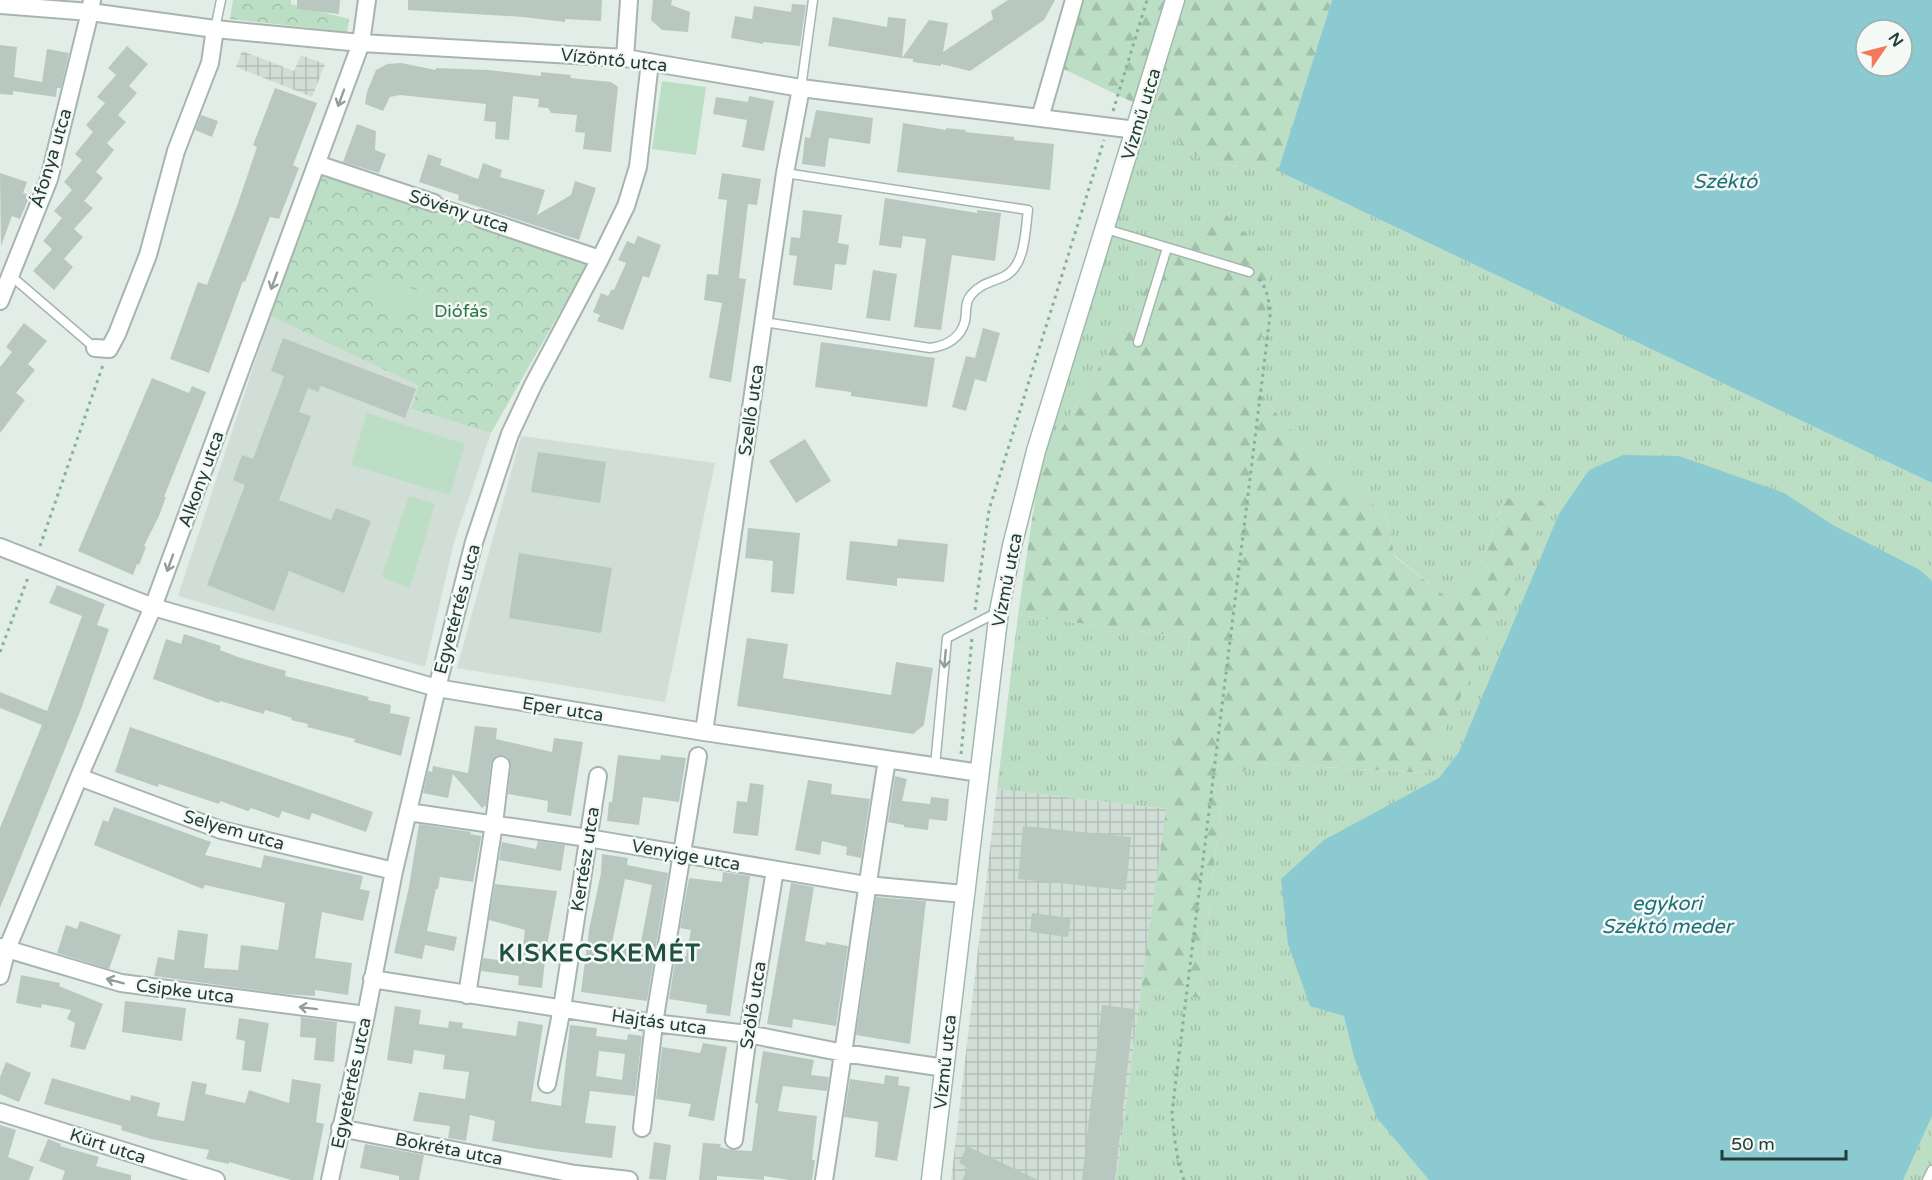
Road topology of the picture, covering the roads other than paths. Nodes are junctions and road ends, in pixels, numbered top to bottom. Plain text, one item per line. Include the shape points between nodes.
1 (221, 0) edge
2 (367, 0) edge
3 (629, 0) edge
4 (813, 0) edge
5 (1074, 0) edge
6 (1175, 0) edge
7 (0, 5) edge
8 (91, 6) edge
9 (215, 29) junction
10 (361, 43) junction
11 (625, 58) junction
12 (651, 62) junction
13 (801, 88) junction
14 (1040, 118) junction
15 (1136, 130) junction
16 (317, 164) junction
17 (784, 173) junction
18 (434, 203) joint
19 (481, 219) joint
20 (1106, 230) junction
21 (1167, 248) junction
22 (600, 259) junction
23 (1249, 272) road end
24 (10, 275) junction
25 (0, 301) edge
26 (764, 322) junction
27 (1138, 342) dead end
28 (102, 348) joint
29 (0, 547) edge
30 (153, 607) junction
31 (999, 611) junction
32 (437, 688) junction
33 (704, 732) junction
34 (698, 756) dead end
35 (887, 760) junction
36 (501, 765) dead end
37 (935, 766) junction
38 (980, 773) junction
39 (598, 776) dead end
40 (79, 777) junction
41 (408, 812) junction
42 (494, 824) junction
43 (588, 838) junction
44 (681, 853) junction
45 (775, 870) junction
46 (394, 872) junction
47 (866, 885) junction
48 (964, 894) junction
49 (4, 948) edge
50 (0, 976) edge
51 (372, 979) junction
52 (467, 995) junction
53 (562, 1008) junction
54 (366, 1015) junction
55 (654, 1023) junction
56 (748, 1034) junction
57 (844, 1053) junction
58 (945, 1068) junction
59 (548, 1084) dead end
60 (0, 1112) edge
61 (340, 1128) junction
62 (642, 1128) dead end
63 (734, 1140) dead end
64 (1932, 1170) edge
65 (334, 1179) edge
66 (216, 1180) edge
67 (628, 1180) edge
68 (824, 1180) edge
69 (931, 1180) edge
70 (1927, 1180) edge

1 - 9 lane
2 - 10 street, Alkony utca
3 - 11 street
4 - 13 lane
5 - 14 street
6 - 15 main road, Vízmű utca
7 - 8 street, Vízöntő utca
8 - 9 street, Vízöntő utca
8 - 24 street, Áfonya utca via 49,179
9 - 10 street, Vízöntő utca
9 - 28 street via 210,63 176,151 148,255 117,334
10 - 11 street, Vízöntő utca
10 -> 16 street, Alkony utca
11 - 12 street, Vízöntő utca
12 - 13 street, Vízöntő utca
12 - 22 street, Egyetértés utca via 638,167 626,206
13 - 14 street, Vízöntő utca
13 - 17 street, Szellő utca
14 - 15 street, Vízöntő utca
15 - 20 main road, Vízmű utca
16 - 18 street, Sövény utca
16 -> 30 street, Alkony utca
17 - 26 street, Szellő utca
17 - 26 lane via 1028,210 1018,263 1008,275 986,282 972,294 962,329 951,342 930,348
18 - 19 street, Sövény utca
19 - 22 street, Sövény utca
20 - 21 lane
20 - 31 main road, Vízmű utca via 1036,451
21 - 23 lane
21 - 27 lane
22 - 32 street, Egyetértés utca via 510,435 474,542
24 - 25 street, Áfonya utca
24 - 28 lane
26 - 33 street, Szellő utca
29 - 30 street, Eper utca
30 - 32 street, Eper utca via 303,643
30 - 40 street, Alkony utca
31 -> 37 lane via 947,638
31 - 38 main road, Vízmű utca
32 - 33 street, Eper utca
32 - 41 street, Egyetértés utca
33 - 35 street, Eper utca
34 - 44 street
35 - 37 street, Eper utca
35 - 47 street
36 - 42 street
37 - 38 street, Eper utca
38 - 48 main road, Vízmű utca
39 - 43 street, Kertész utca
40 - 46 street, Selyem utca via 221,830
40 - 49 street, Alkony utca
41 - 42 street, Venyige utca
41 - 46 street, Egyetértés utca
42 - 43 street, Venyige utca
42 - 52 street
43 - 44 street, Venyige utca
43 - 53 street, Kertész utca
44 - 45 street, Venyige utca
44 - 55 street
45 - 47 street, Venyige utca
45 - 56 street, Szőlő utca
46 - 51 street, Egyetértés utca
47 - 48 street, Venyige utca
47 - 57 street
48 - 58 main road, Vízmű utca
49 - 50 street, Alkony utca
54 -> 49 street, Csipke utca via 121,983
51 - 52 street, Hajtás utca
51 - 54 street, Egyetértés utca
52 - 53 street, Hajtás utca
53 - 55 street, Hajtás utca
53 - 59 street, Kertész utca
54 - 61 street, Egyetértés utca
55 - 56 street, Hajtás utca
55 - 62 street
56 - 57 street, Hajtás utca
56 - 63 street, Szőlő utca
57 - 58 street, Hajtás utca
57 - 68 street
58 - 69 main road, Vízmű utca
60 - 66 street, Kürt utca
61 - 65 street, Egyetértés utca
61 - 67 street, Bokréta utca via 575,1174
64 - 70 lane

